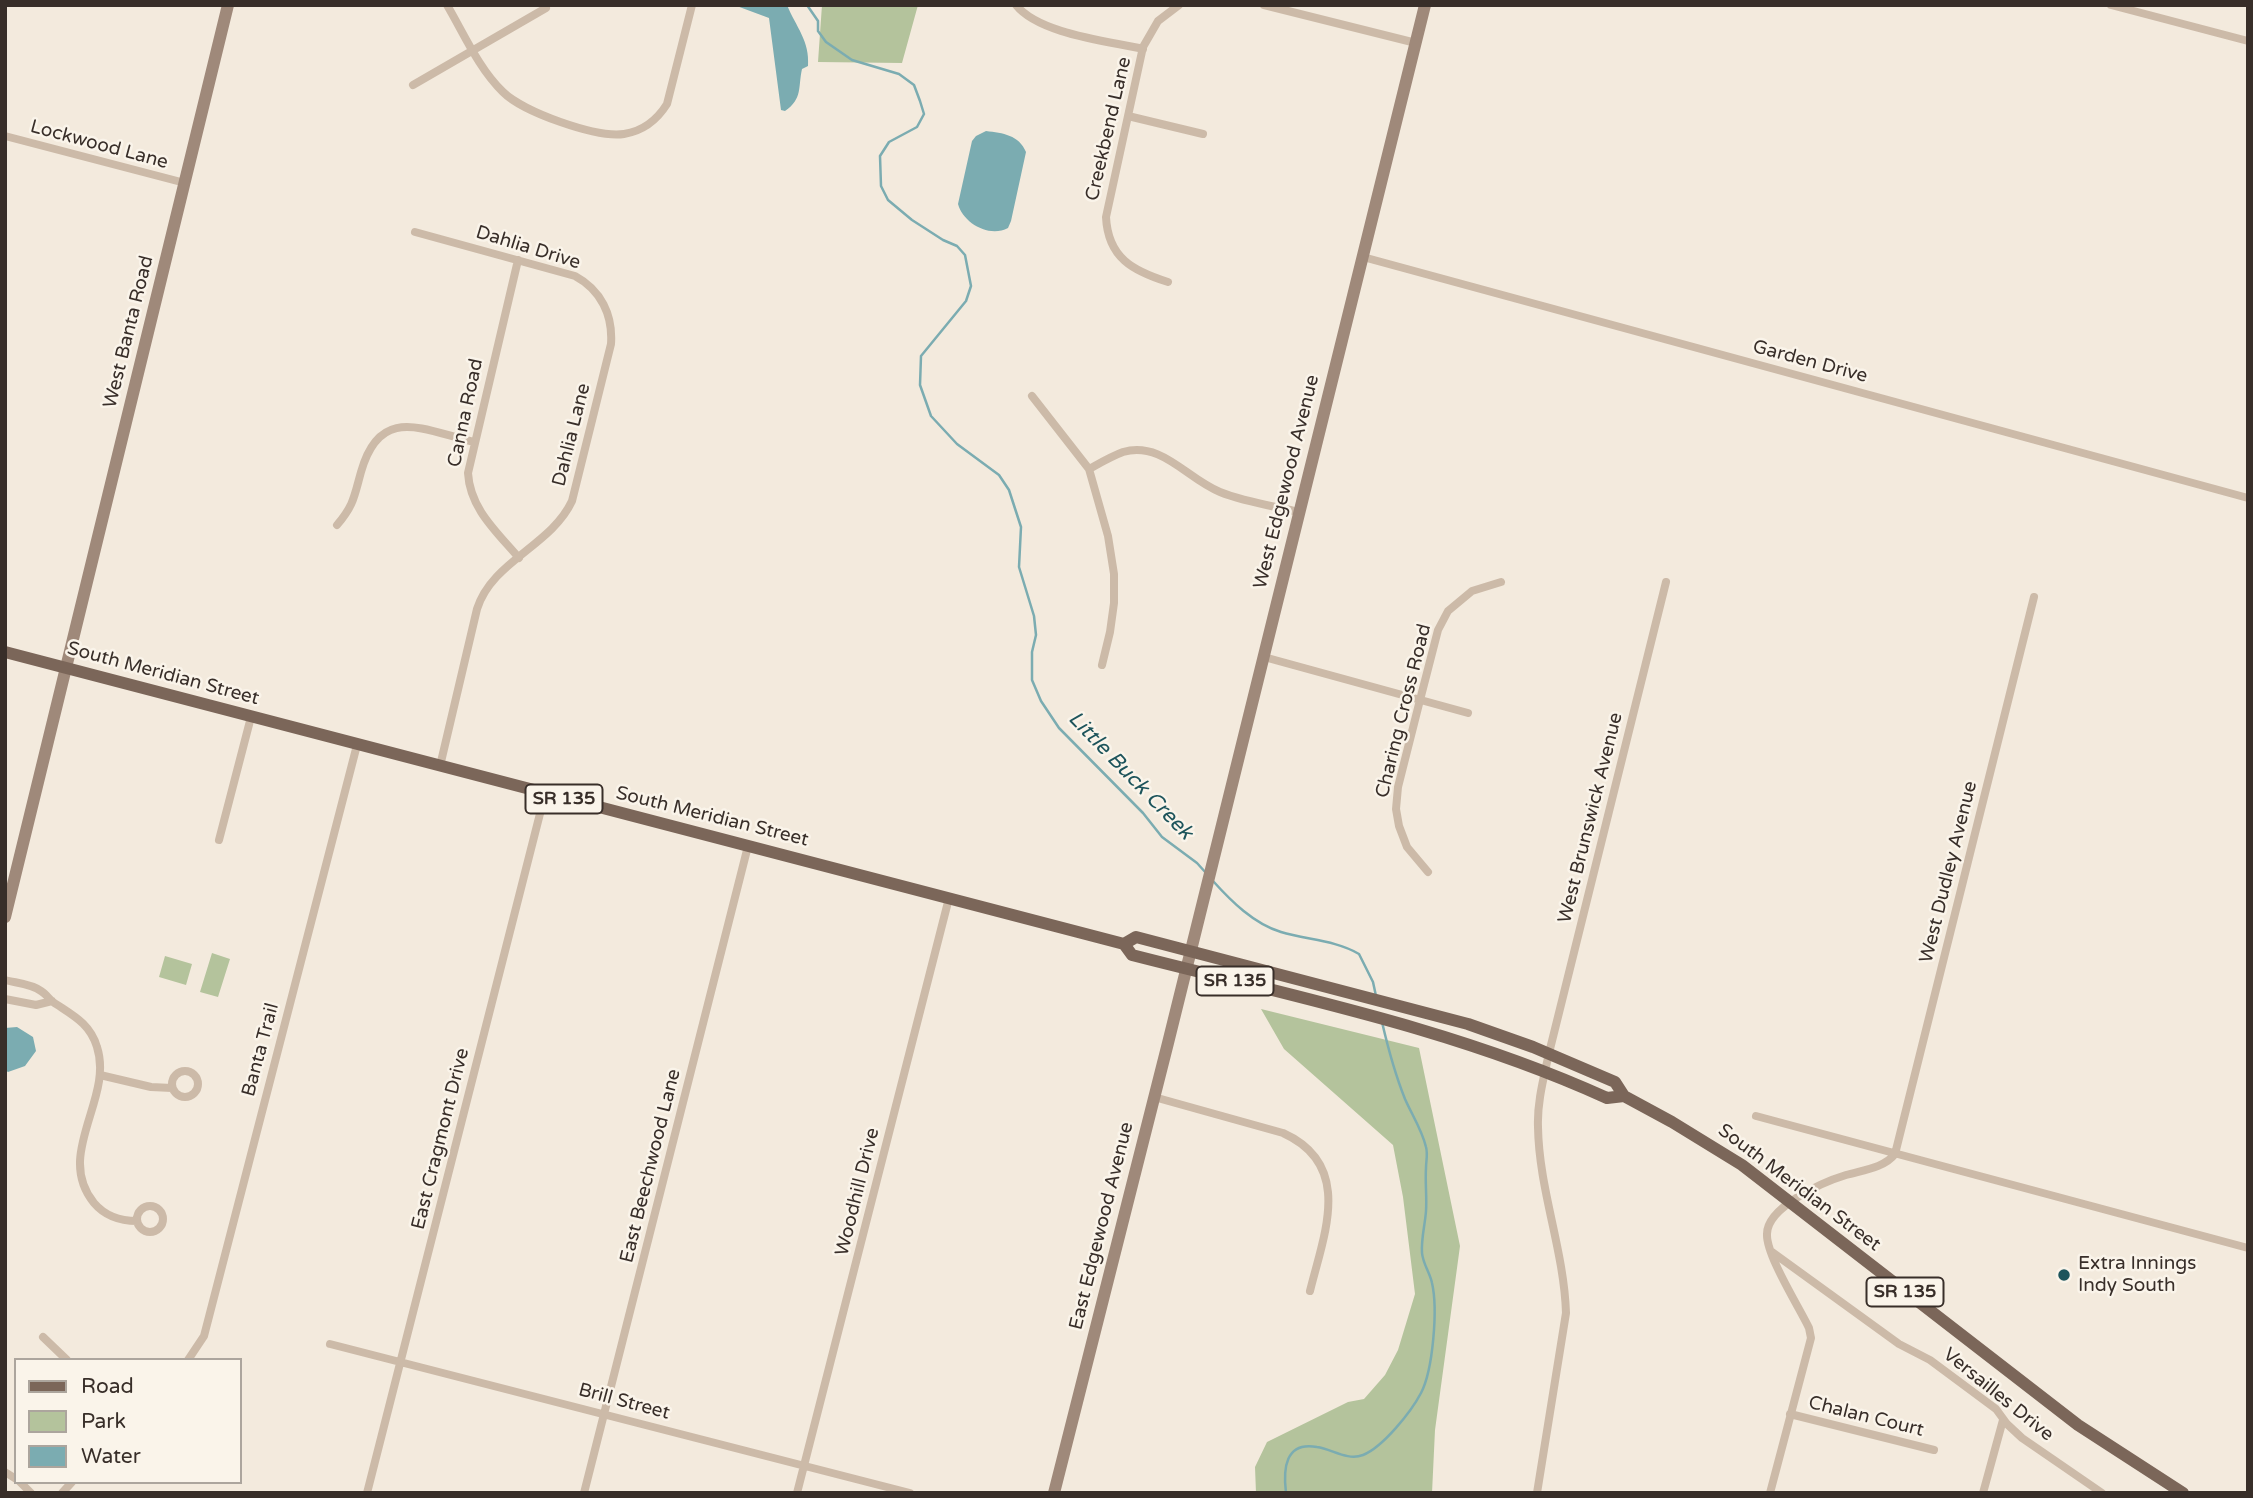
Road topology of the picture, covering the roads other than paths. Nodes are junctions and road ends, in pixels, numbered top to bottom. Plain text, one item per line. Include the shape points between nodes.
1 (228, 5) edge
2 (447, 5) edge
3 (692, 5) edge
4 (1016, 5) edge
5 (1179, 5) edge
6 (1264, 5) edge
7 (1425, 5) edge
8 (2111, 5) edge
9 (546, 8) dead end
10 (2248, 41) edge
11 (1416, 43) junction
12 (1143, 49) junction
13 (474, 50) junction
14 (414, 85) dead end
15 (1128, 116) junction
16 (1203, 134) dead end
17 (5, 136) edge
18 (185, 183) junction
19 (415, 232) dead end
20 (1363, 257) junction
21 (518, 260) junction
22 (1168, 282) dead end
23 (610, 323) joint
24 (1032, 396) dead end
25 (474, 442) junction
26 (1089, 468) junction
27 (2248, 498) edge
28 (1299, 512) junction
29 (337, 525) dead end
30 (519, 558) junction
31 (1501, 582) dead end
32 (1666, 582) dead end
33 (2034, 597) dead end
34 (5, 652) edge
35 (1264, 657) junction
36 (1102, 665) dead end
37 (66, 668) junction
38 (1420, 700) junction
39 (1468, 713) dead end
40 (251, 717) junction
41 (357, 745) junction
42 (440, 766) junction
43 (545, 794) junction
44 (219, 841) dead end
45 (748, 846) junction
46 (1428, 872) dead end
47 (949, 898) junction
48 (5, 916) edge
49 (1124, 944) junction
50 (1191, 951) junction
51 (1186, 969) junction
52 (5, 980) edge
53 (5, 999) edge
54 (52, 1002) junction
55 (1547, 1062) junction
56 (100, 1075) junction
57 (173, 1088) dead end
58 (1154, 1097) junction
59 (1756, 1116) dead end
60 (1895, 1153) junction
61 (1790, 1203) junction
62 (137, 1221) dead end
63 (2248, 1248) edge
64 (1771, 1251) junction
65 (1310, 1291) dead end
66 (43, 1337) dead end
67 (330, 1343) dead end
68 (65, 1358) edge
69 (189, 1358) edge
70 (401, 1361) junction
71 (604, 1414) junction
72 (1790, 1414) junction
73 (2003, 1420) junction
74 (1934, 1450) dead end
75 (804, 1465) junction
76 (367, 1493) edge
77 (584, 1493) edge
78 (797, 1493) edge
79 (910, 1493) edge
80 (1054, 1493) edge
81 (1538, 1493) edge
82 (1770, 1493) edge
83 (1983, 1493) edge
84 (2102, 1493) edge
85 (2183, 1493) edge

1 - 18 main road, West Banta Road
2 - 13 street
3 - 13 street via 671,93 660,114 630,132 610,134 531,112 499,89
4 - 12 street via 1043,26
5 - 12 street, Creekbend Lane via 1158,21
6 - 11 street
7 - 11 main road, West Edgewood Avenue
8 - 10 street
9 - 13 street
11 - 20 main road, West Edgewood Avenue
12 - 15 street, Creekbend Lane
13 - 14 street
15 - 16 street
15 - 22 street, Creekbend Lane via 1106,209 1107,227 1114,248 1129,265
17 - 18 street, Lockwood Lane
18 - 37 main road, West Banta Road
19 - 21 street, Dahlia Drive
20 - 27 street, Garden Drive
20 - 28 main road, West Edgewood Avenue
21 - 23 street, Dahlia Drive via 583,280 601,299
21 - 25 street, Canna Road
23 - 30 street, Dahlia Lane via 611,344 572,501 561,520
24 - 26 street
25 - 29 street via 411,427 386,431 370,446 351,508
25 - 30 street, Canna Road via 468,473 472,496 480,513
26 - 28 street via 1123,452 1154,452 1220,492
26 - 36 street via 1114,574 1112,620
28 - 35 main road, West Edgewood Avenue
30 - 42 street, Dahlia Lane via 493,580 478,605
31 - 38 street, Charing Cross Road via 1472,591 1448,611 1438,630
32 - 55 street, West Brunswick Avenue
33 - 60 street, West Dudley Avenue
34 - 37 main road, South Meridian Street / SR 135
35 - 38 street
35 - 50 main road, West Edgewood Avenue
37 - 40 main road, South Meridian Street / SR 135
37 - 48 main road, West Banta Road
38 - 39 street
38 - 46 street, Charing Cross Road via 1396,809 1407,846
40 - 41 main road, South Meridian Street / SR 135
40 - 44 street
41 - 42 main road, South Meridian Street / SR 135
41 - 69 street, Banta Trail via 204,1336
42 - 43 main road, South Meridian Street / SR 135
43 - 45 main road, South Meridian Street / SR 135
43 - 70 street, East Cragmont Drive
45 - 47 main road, South Meridian Street / SR 135
45 - 71 street, East Beechwood Lane
47 - 49 main road, South Meridian Street / SR 135
47 - 75 street, Woodhill Drive
49 - 50 main road, South Meridian Street / SR 135 via 1136,937
49 - 51 main road, South Meridian Street / SR 135 via 1132,955
50 - 51 main road, West Edgewood Avenue
50 - 55 main road, South Meridian Street / SR 135 via 1491,1031
51 - 55 main road, South Meridian Street / SR 135
51 - 58 main road, East Edgewood Avenue
52 - 54 street via 40,990
53 - 54 street via 36,1006
54 - 56 street via 89,1030 98,1051
55 - 61 main road, South Meridian Street / SR 135 via 1615,1082 1624,1096 1742,1165
55 - 81 street, West Brunswick Avenue via 1538,1112 1539,1149 1566,1313
56 - 57 street
56 - 62 street via 80,1150 82,1181 102,1211
58 - 65 street via 1278,1131 1312,1153 1325,1176 1330,1207
58 - 80 main road, East Edgewood Avenue
59 - 60 street, South Meridian Street
60 - 61 street via 1885,1162 1820,1184
60 - 63 street, South Meridian Street
61 - 64 street via 1770,1222
61 - 85 main road, South Meridian Street / SR 135 via 2078,1425
64 - 72 street via 1811,1338
64 - 73 street, Versailles Drive via 1899,1344 1930,1360 1996,1409
66 - 68 street
67 - 70 street, Brill Street
70 - 71 street, Brill Street
70 - 76 street, East Cragmont Drive
71 - 75 street, Brill Street
71 - 77 street, East Beechwood Lane
72 - 74 street, Chalan Court
72 - 82 street
73 - 83 street
73 - 84 street, Versailles Drive
75 - 78 street, Woodhill Drive
75 - 79 street, Brill Street

